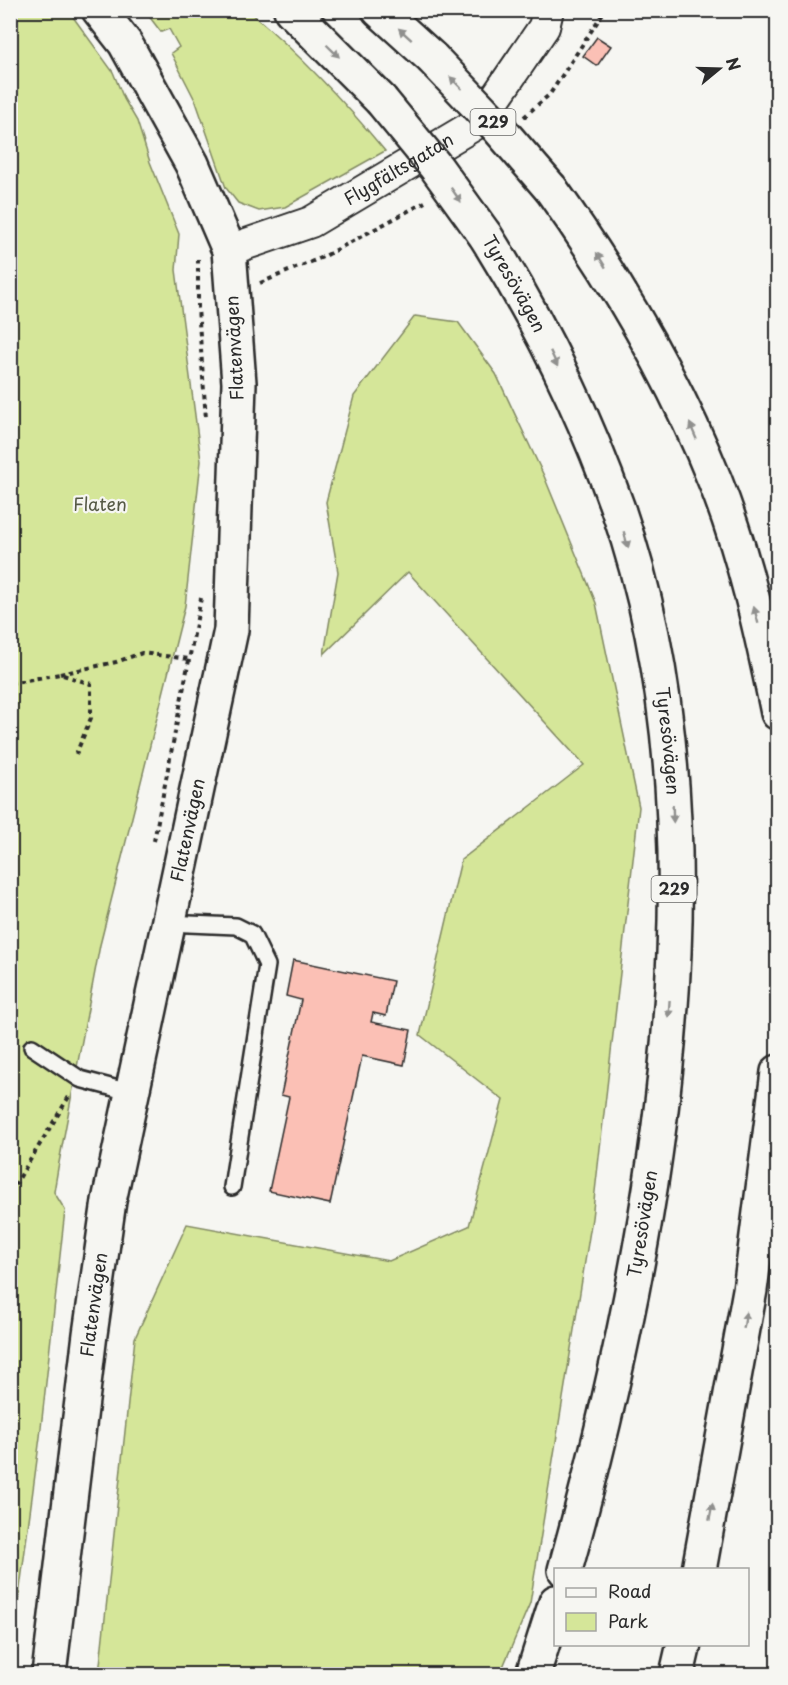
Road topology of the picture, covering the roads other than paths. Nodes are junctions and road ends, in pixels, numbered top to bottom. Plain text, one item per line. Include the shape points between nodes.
1 (99, 10) edge
2 (291, 10) edge
3 (379, 10) edge
4 (548, 10) edge
5 (228, 250) junction
6 (777, 713) edge
7 (166, 923) junction
8 (32, 1047) dead end
9 (777, 1072) edge
10 (133, 1093) junction
11 (232, 1187) dead end
12 (565, 1568) edge
13 (699, 1568) edge
14 (554, 1605) edge
15 (684, 1646) edge
16 (49, 1674) edge
17 (534, 1674) edge
18 (677, 1674) edge

1 - 5 main road, Flatenvägen via 125,44 192,164
2 -> 12 main road, Tyresövägen / 229, bridge via 381,100 436,167 485,235 543,334 583,419 619,511 654,653 666,721 673,790 673,951 667,1046 647,1202 607,1410
6 -> 3 main road, 229, bridge via 744,569 680,400 636,315 551,189 494,122
4 - 5 street, Flygfältsgatan via 544,27 479,122 311,222
5 - 7 main road, Flatenvägen via 239,383 231,630
7 - 10 main road, Flatenvägen
7 - 11 lane via 236,926 252,934 267,965
8 - 10 lane via 80,1079
13 -> 9 main road via 750,1290
10 - 16 main road, Flatenvägen via 109,1202 91,1323
14 - 17 main road
15 - 18 main road

